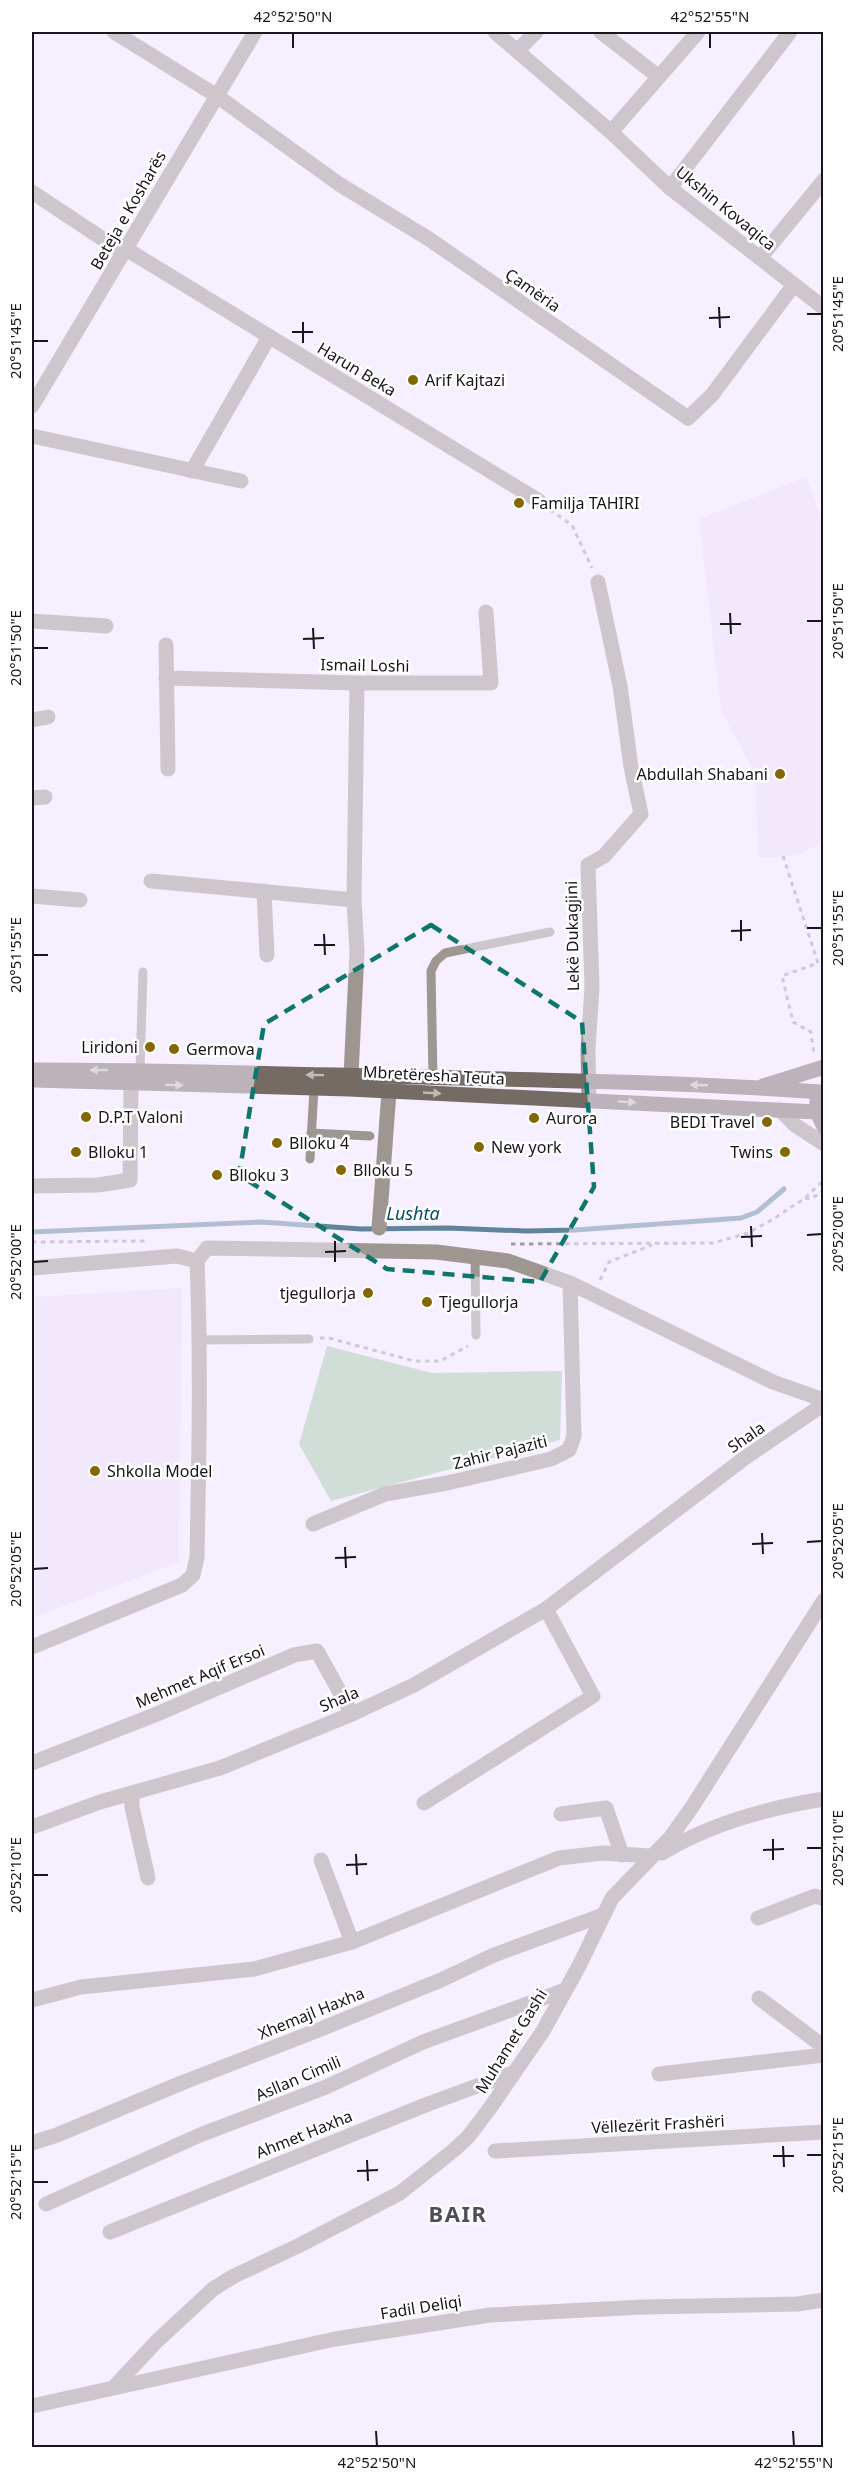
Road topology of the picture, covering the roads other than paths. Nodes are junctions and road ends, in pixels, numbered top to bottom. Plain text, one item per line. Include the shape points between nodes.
1 (114, 32) edge
2 (255, 32) edge
3 (495, 32) edge
4 (536, 32) edge
5 (601, 32) edge
6 (698, 32) edge
7 (790, 32) edge
8 (517, 51) junction
9 (658, 77) junction
10 (217, 96) junction
11 (610, 132) junction
12 (824, 180) edge
13 (670, 188) junction
14 (32, 192) edge
15 (39, 204) edge
16 (125, 251) junction
17 (760, 258) junction
18 (794, 286) junction
19 (824, 308) edge
20 (269, 337) junction
21 (32, 406) edge
22 (32, 436) edge
23 (192, 471) junction
24 (241, 481) dead end
25 (539, 501) road end
26 (598, 582) road end
27 (486, 612) dead end
28 (32, 621) edge
29 (106, 626) dead end
30 (166, 645) dead end
31 (166, 678) junction
32 (357, 683) junction
33 (48, 717) dead end
34 (32, 720) edge
35 (168, 769) dead end
36 (151, 881) dead end
37 (264, 891) junction
38 (32, 896) edge
39 (80, 900) dead end
40 (354, 900) junction
41 (550, 932) dead end
42 (267, 955) dead end
43 (143, 972) dead end
44 (819, 1064) edge
45 (32, 1070) edge
46 (140, 1070) junction
47 (351, 1076) junction
48 (433, 1078) junction
49 (32, 1080) edge
50 (589, 1082) junction
51 (130, 1084) junction
52 (314, 1088) junction
53 (757, 1088) junction
54 (822, 1090) edge
55 (389, 1091) junction
56 (589, 1101) junction
57 (780, 1110) junction
58 (817, 1112) junction
59 (824, 1127) edge
60 (311, 1132) junction
61 (370, 1136) dead end
62 (824, 1144) edge
63 (310, 1159) dead end
64 (32, 1186) edge
65 (380, 1228) dead end
66 (475, 1257) junction
67 (197, 1261) junction
68 (32, 1268) edge
69 (570, 1283) junction
70 (476, 1335) road end
71 (309, 1339) road end
72 (200, 1340) junction
73 (824, 1402) edge
74 (313, 1524) dead end
75 (824, 1600) edge
76 (546, 1608) junction
77 (32, 1647) edge
78 (352, 1714) junction
79 (32, 1763) edge
80 (132, 1793) junction
81 (824, 1799) edge
82 (424, 1803) dead end
83 (561, 1814) dead end
84 (32, 1827) edge
85 (622, 1855) junction
86 (321, 1860) dead end
87 (646, 1860) junction
88 (148, 1878) dead end
89 (824, 1899) edge
90 (603, 1915) junction
91 (758, 1918) dead end
92 (352, 1942) junction
93 (565, 1990) junction
94 (759, 1998) dead end
95 (32, 2000) edge
96 (824, 2047) edge
97 (824, 2055) edge
98 (513, 2073) junction
99 (659, 2074) dead end
100 (824, 2132) edge
101 (32, 2142) edge
102 (495, 2151) dead end
103 (46, 2204) dead end
104 (110, 2232) dead end
105 (824, 2300) edge
106 (114, 2387) junction
107 (32, 2406) edge

1 - 10 street
2 - 10 street, Beteja e Kosharës
3 - 8 street, Ukshin Kovaqica
4 - 8 street
5 - 9 street
6 - 9 street
7 - 13 street
8 - 11 street, Ukshin Kovaqica
9 - 11 street
10 - 16 street, Beteja e Kosharës
10 - 18 street, Çamëria via 339,184 429,239 688,418 712,395
11 - 13 street, Ukshin Kovaqica
12 - 17 street
13 - 17 street, Ukshin Kovaqica
14 - 15 street, Harun Beka
15 - 16 street, Harun Beka
16 - 20 street, Harun Beka
16 - 21 street, Beteja e Kosharës
17 - 18 street, Ukshin Kovaqica
18 - 19 street, Ukshin Kovaqica
20 - 23 street
20 - 25 street, Harun Beka
22 - 23 street
23 - 24 street
26 - 50 street, Lekë Dukagjini via 641,814 604,856 588,866 592,987
27 - 32 street, Ismail Loshi via 491,683
28 - 29 street
30 - 31 street
31 - 32 street, Ismail Loshi
31 - 35 street
32 - 40 street
33 - 34 street
36 - 37 street
37 - 40 street
37 - 42 street
38 - 39 street
40 - 47 street via 357,952
41 - 48 lane via 446,953 436,961 431,971
43 - 46 lane
44 - 53 main road
46 -> 45 main road, Mbretëresha Teuta
47 -> 46 main road, Mbretëresha Teuta
47 - 48 main road, Mbretëresha Teuta
48 - 50 main road, Mbretëresha Teuta
49 - 51 main road, Mbretëresha Teuta
53 -> 50 main road, Mbretëresha Teuta
50 - 56 street, Lekë Dukagjini
51 -> 52 main road, Mbretëresha Teuta
51 - 64 street via 130,1180 98,1185
52 - 55 main road, Mbretëresha Teuta
52 - 60 lane
53 - 54 main road, Mbretëresha Teuta
54 - 58 main road
55 -> 56 main road, Mbretëresha Teuta
55 - 65 street
56 -> 57 main road, Mbretëresha Teuta
57 - 58 main road, Mbretëresha Teuta
57 - 62 street
58 - 59 main road
60 - 61 lane
60 - 63 lane
66 - 67 street via 436,1252 207,1248
66 - 69 street via 508,1261
66 - 70 lane
67 - 68 street via 177,1256
67 - 72 street
69 - 73 street via 773,1382
69 - 74 street, Zahir Pajaziti via 573,1436 569,1450 551,1460 385,1494
71 - 72 lane
72 - 77 street via 193,1575 182,1585
73 - 76 street, Shala
75 - 87 street, Muhamet Gashi via 692,1807 670,1838
76 - 78 street, Shala via 414,1685
76 - 82 street via 593,1696
78 - 79 street, Mehmet Aqif Ersoi via 317,1651 294,1655
78 - 80 street, Shala via 220,1768
80 - 84 street, Shala
80 - 88 street
81 - 87 street via 755,1813 690,1836
83 - 85 street via 606,1808
85 - 87 street
85 - 92 street via 559,1858
86 - 92 street
87 - 90 street, Muhamet Gashi via 612,1898
89 - 91 street via 815,1896
90 - 93 street, Muhamet Gashi
90 - 101 street, Xhemajl Haxha via 494,1955 316,2031
92 - 95 street via 254,1969 81,1987
93 - 98 street, Muhamet Gashi via 543,2031
93 - 103 street, Asllan Cimili via 423,2042 326,2087 200,2136
94 - 96 street
97 - 99 street
98 - 104 street, Ahmet Haxha
98 - 106 street, Muhamet Gashi via 468,2137 436,2164 389,2198 213,2289
100 - 102 street, Vëllezërit Frashëri
105 - 106 street, Fadil Deliqi via 490,2315 335,2339
106 - 107 street, Fadil Deliqi

